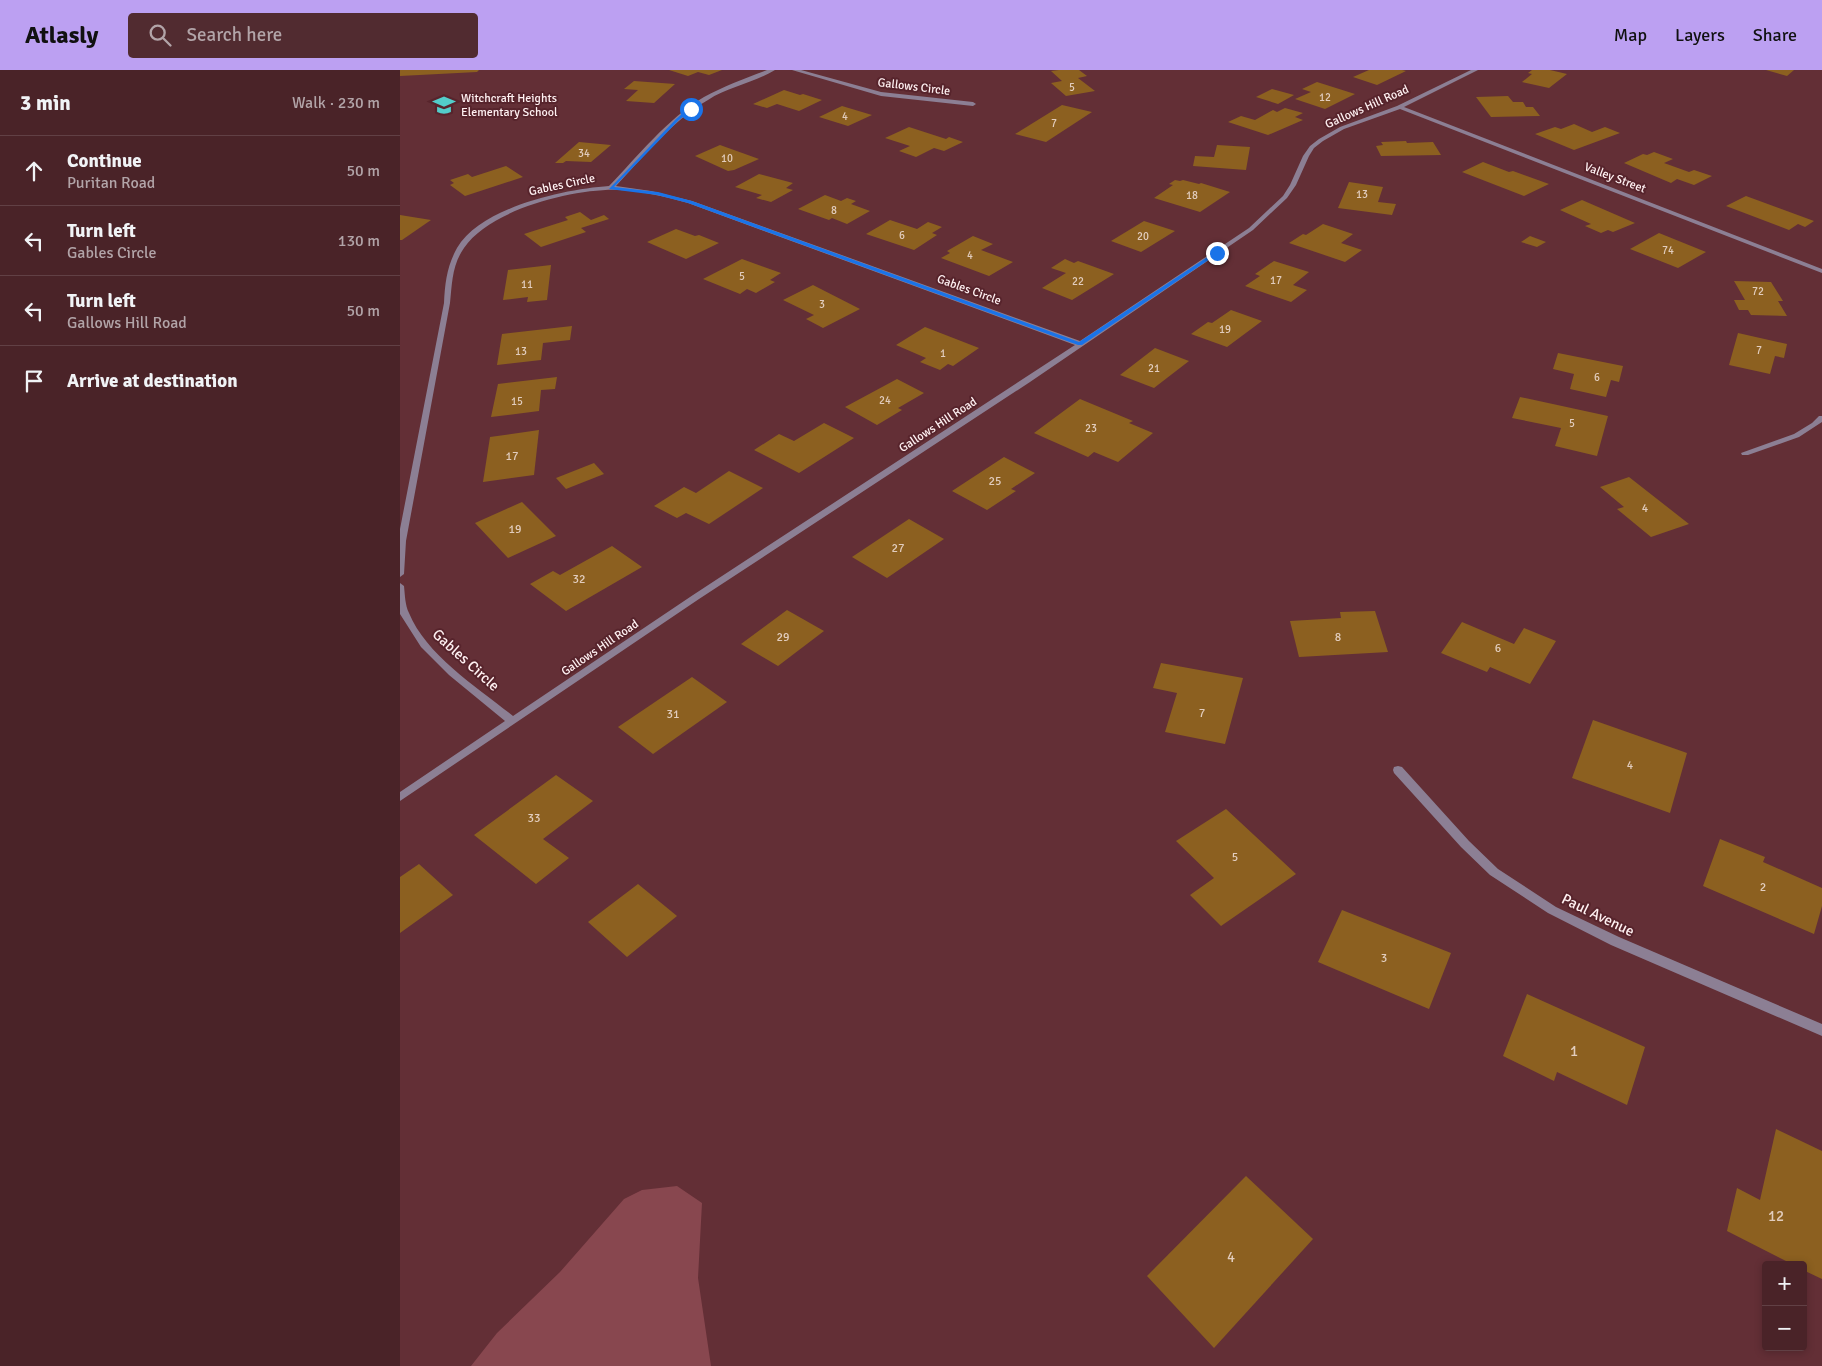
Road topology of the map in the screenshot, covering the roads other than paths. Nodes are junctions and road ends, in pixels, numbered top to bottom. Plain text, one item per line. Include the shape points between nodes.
1 (772, 70) edge
2 (795, 70) edge
3 (1475, 70) edge
4 (973, 104) dead end
5 (1400, 107) junction
6 (611, 188) junction
7 (1822, 271) edge
8 (1080, 344) junction
9 (1822, 418) edge
10 (1746, 453) dead end
11 (400, 574) edge
12 (400, 586) edge
13 (512, 721) junction
14 (1398, 770) dead end
15 (400, 797) edge
16 (1822, 1030) edge

1 - 6 street via 719,92 691,109
2 - 4 street, Gallows Circle via 881,94
3 - 5 street, Gallows Hill Road
5 - 7 street, Valley Street
5 - 8 street, Gallows Hill Road via 1322,140 1305,158 1293,186 1282,200 1251,229
6 - 8 street, Gables Circle via 658,193 690,202
6 - 11 street, Gables Circle via 560,196 509,212 480,229 456,256 402,541
8 - 13 street, Gallows Hill Road
9 - 10 street via 1798,434
12 - 13 street, Gables Circle via 404,612 418,637 438,659
13 - 15 street, Gallows Hill Road
14 - 16 street, Paul Avenue via 1494,872 1545,906 1615,941

